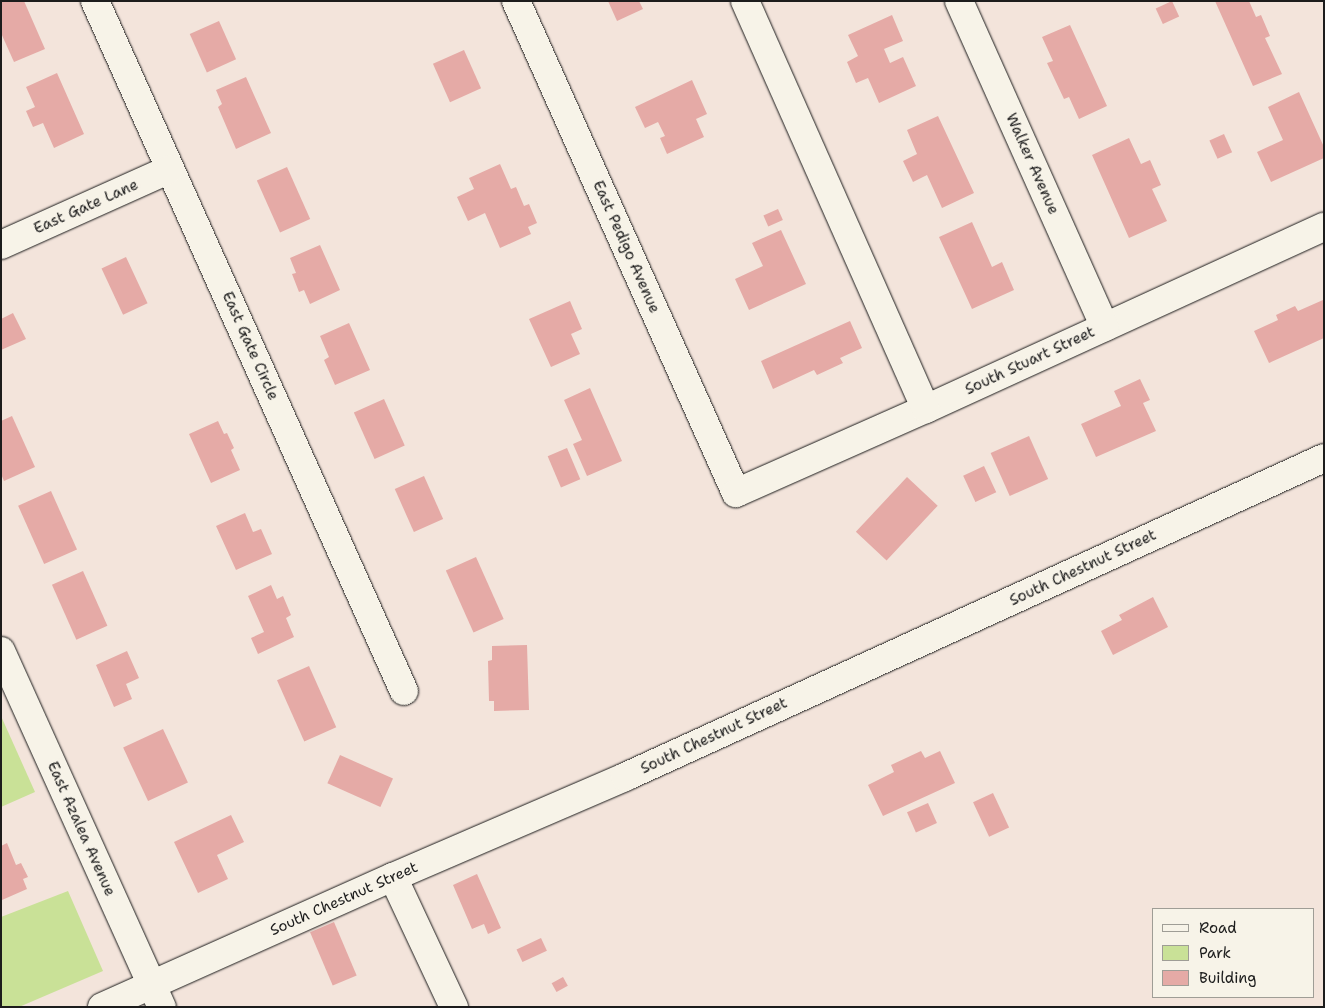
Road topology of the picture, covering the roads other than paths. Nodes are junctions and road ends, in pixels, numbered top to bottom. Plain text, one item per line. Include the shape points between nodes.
1 (95, 1) edge
2 (516, 1) edge
3 (745, 1) edge
4 (959, 1) edge
5 (170, 169) junction
6 (1324, 227) edge
7 (1, 245) edge
8 (1105, 327) junction
9 (926, 409) junction
10 (1324, 458) edge
11 (736, 493) joint
12 (1, 651) edge
13 (404, 692) dead end
14 (393, 877) junction
15 (157, 995) edge
16 (102, 1007) edge
17 (454, 1007) edge

1 - 5 street, East Gate Circle
2 - 11 street, East Pedigo Avenue
3 - 9 street
4 - 8 street, Walker Avenue
5 - 7 street, East Gate Lane
5 - 13 street, East Gate Circle
6 - 8 street, South Stuart Street
8 - 9 street, South Stuart Street
9 - 11 street, South Stuart Street
10 - 14 street, South Chestnut Street via 625,777
12 - 15 street, East Azalea Avenue
14 - 15 street, South Chestnut Street
14 - 17 street
15 - 16 street, South Chestnut Street

